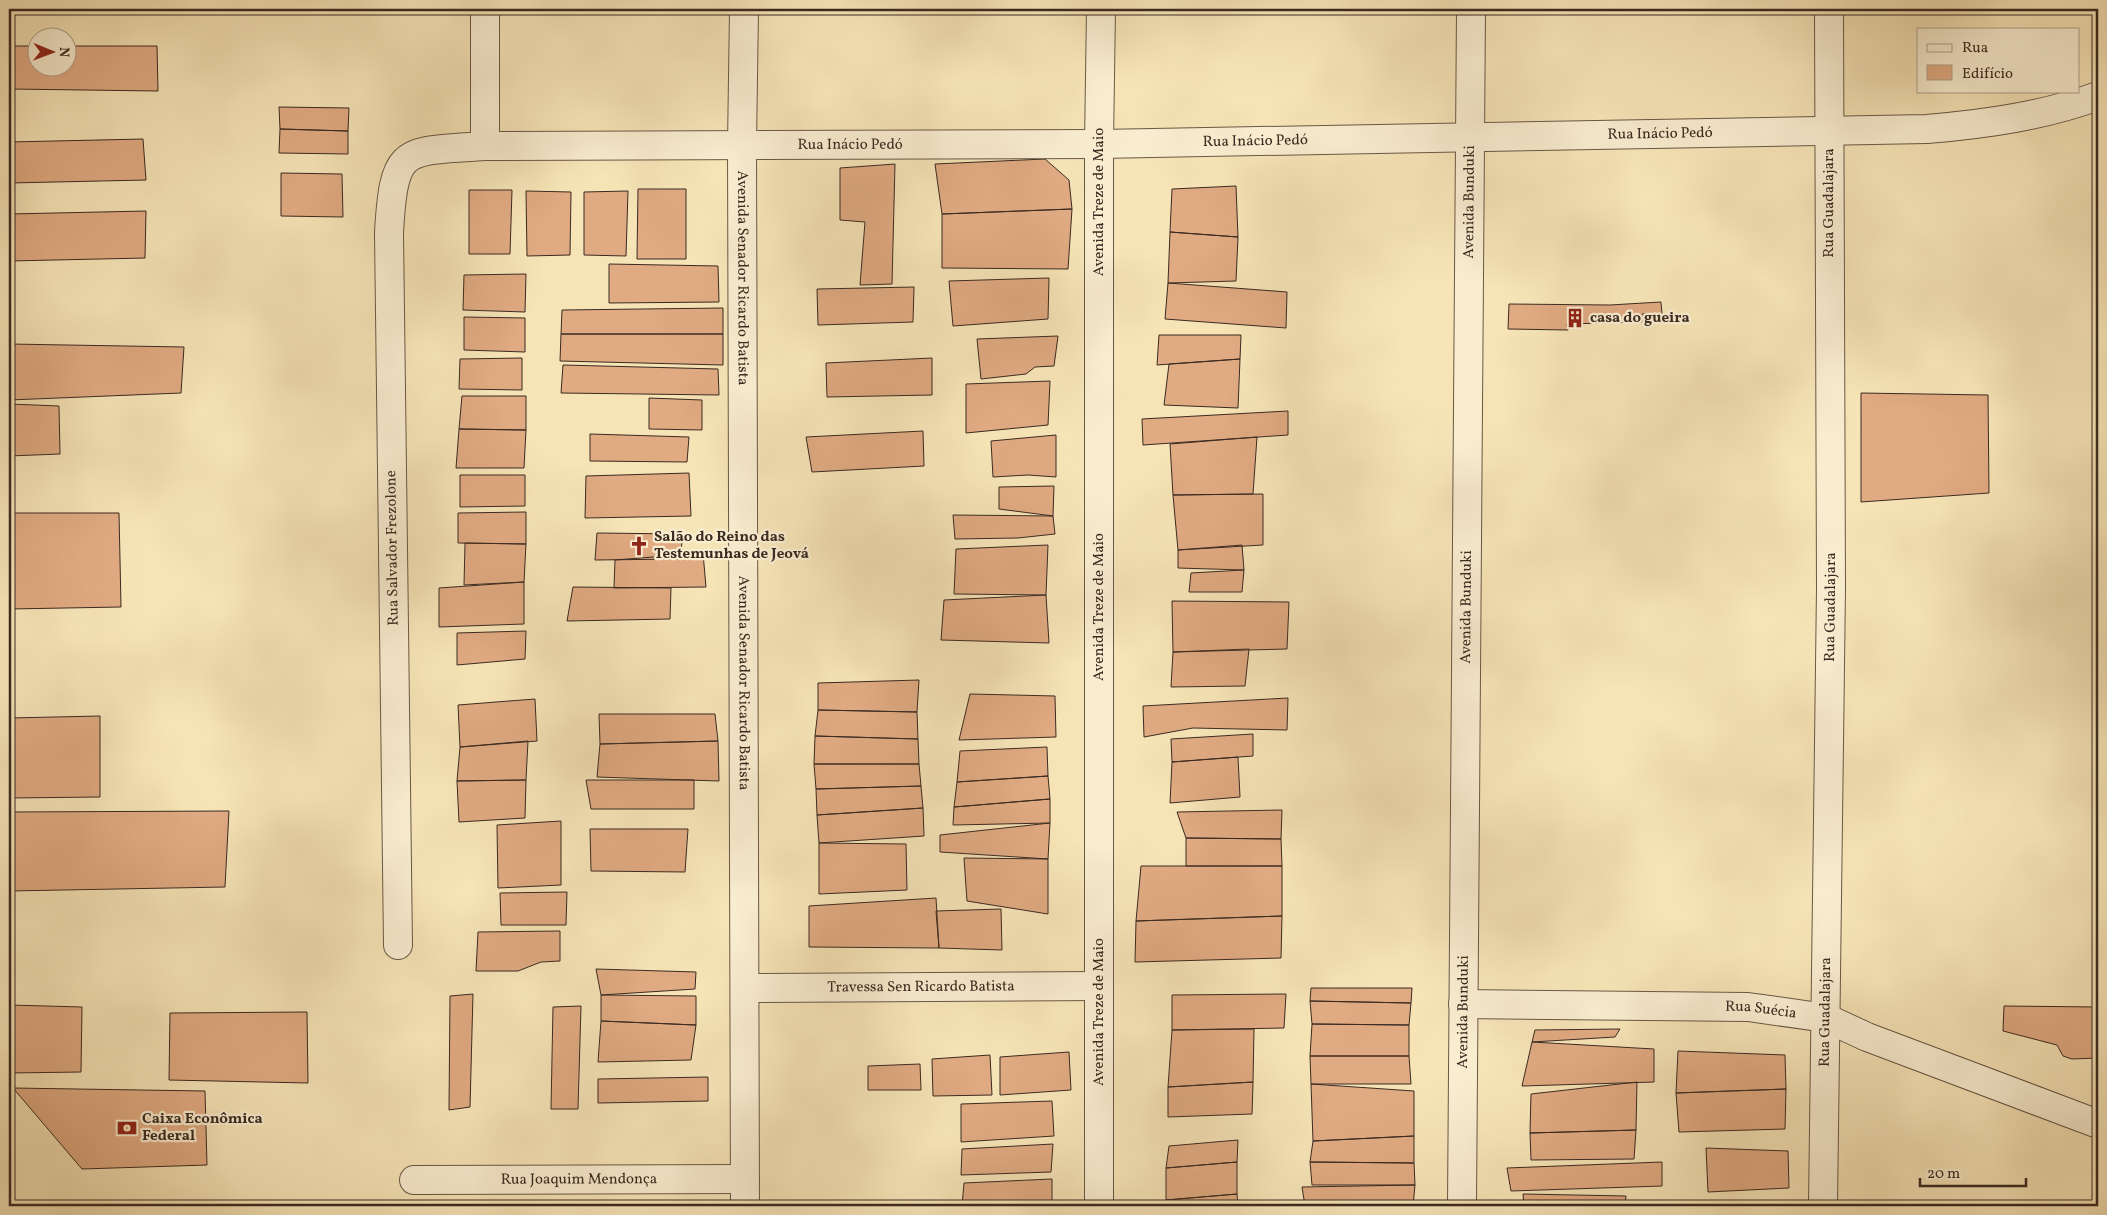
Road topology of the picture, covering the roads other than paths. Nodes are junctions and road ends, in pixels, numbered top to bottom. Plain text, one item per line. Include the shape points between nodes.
1 (485, 9) edge
2 (744, 9) edge
3 (1101, 9) edge
4 (1471, 9) edge
5 (1829, 9) edge
6 (2098, 96) edge
7 (1829, 131) junction
8 (1471, 138) junction
9 (1099, 144) junction
10 (742, 145) junction
11 (485, 146) junction
12 (409, 156) joint
13 (398, 945) dead end
14 (1098, 986) junction
15 (745, 988) junction
16 (1463, 1004) junction
17 (1826, 1018) junction
18 (2098, 1124) edge
19 (745, 1178) junction
20 (414, 1180) dead end
21 (745, 1206) edge
22 (1100, 1206) edge
23 (1462, 1206) edge
24 (1823, 1206) edge

1 - 11 street
2 - 10 street, Avenida Senador Ricardo Batista
3 - 9 street, Avenida Treze de Maio
4 - 8 street, Avenida Bunduki
5 - 7 street, Rua Guadalajara
6 - 7 street, Rua Inácio Pedó via 2051,111 1977,124 1927,129
7 - 8 street, Rua Inácio Pedó
7 - 17 street, Rua Guadalajara via 1831,588
8 - 9 street, Rua Inácio Pedó
8 - 16 street, Avenida Bunduki
9 - 10 street, Rua Inácio Pedó
9 - 14 street, Avenida Treze de Maio
10 - 11 street, Rua Inácio Pedó
10 - 15 street, Avenida Senador Ricardo Batista
11 - 12 street, Rua Inácio Pedó via 423,151
12 - 13 street, Rua Salvador Frezolone via 394,180 389,233
14 - 15 street, Travessa Sen Ricardo Batista
14 - 22 street, Avenida Treze de Maio
15 - 19 street, Avenida Senador Ricardo Batista
16 - 17 street, Rua Suécia via 1748,1007
16 - 23 street, Avenida Bunduki
17 - 18 street, Rua Suécia via 1867,1037
17 - 24 street, Rua Guadalajara
19 - 20 street, Rua Joaquim Mendonça
19 - 21 street, Avenida Senador Ricardo Batista

